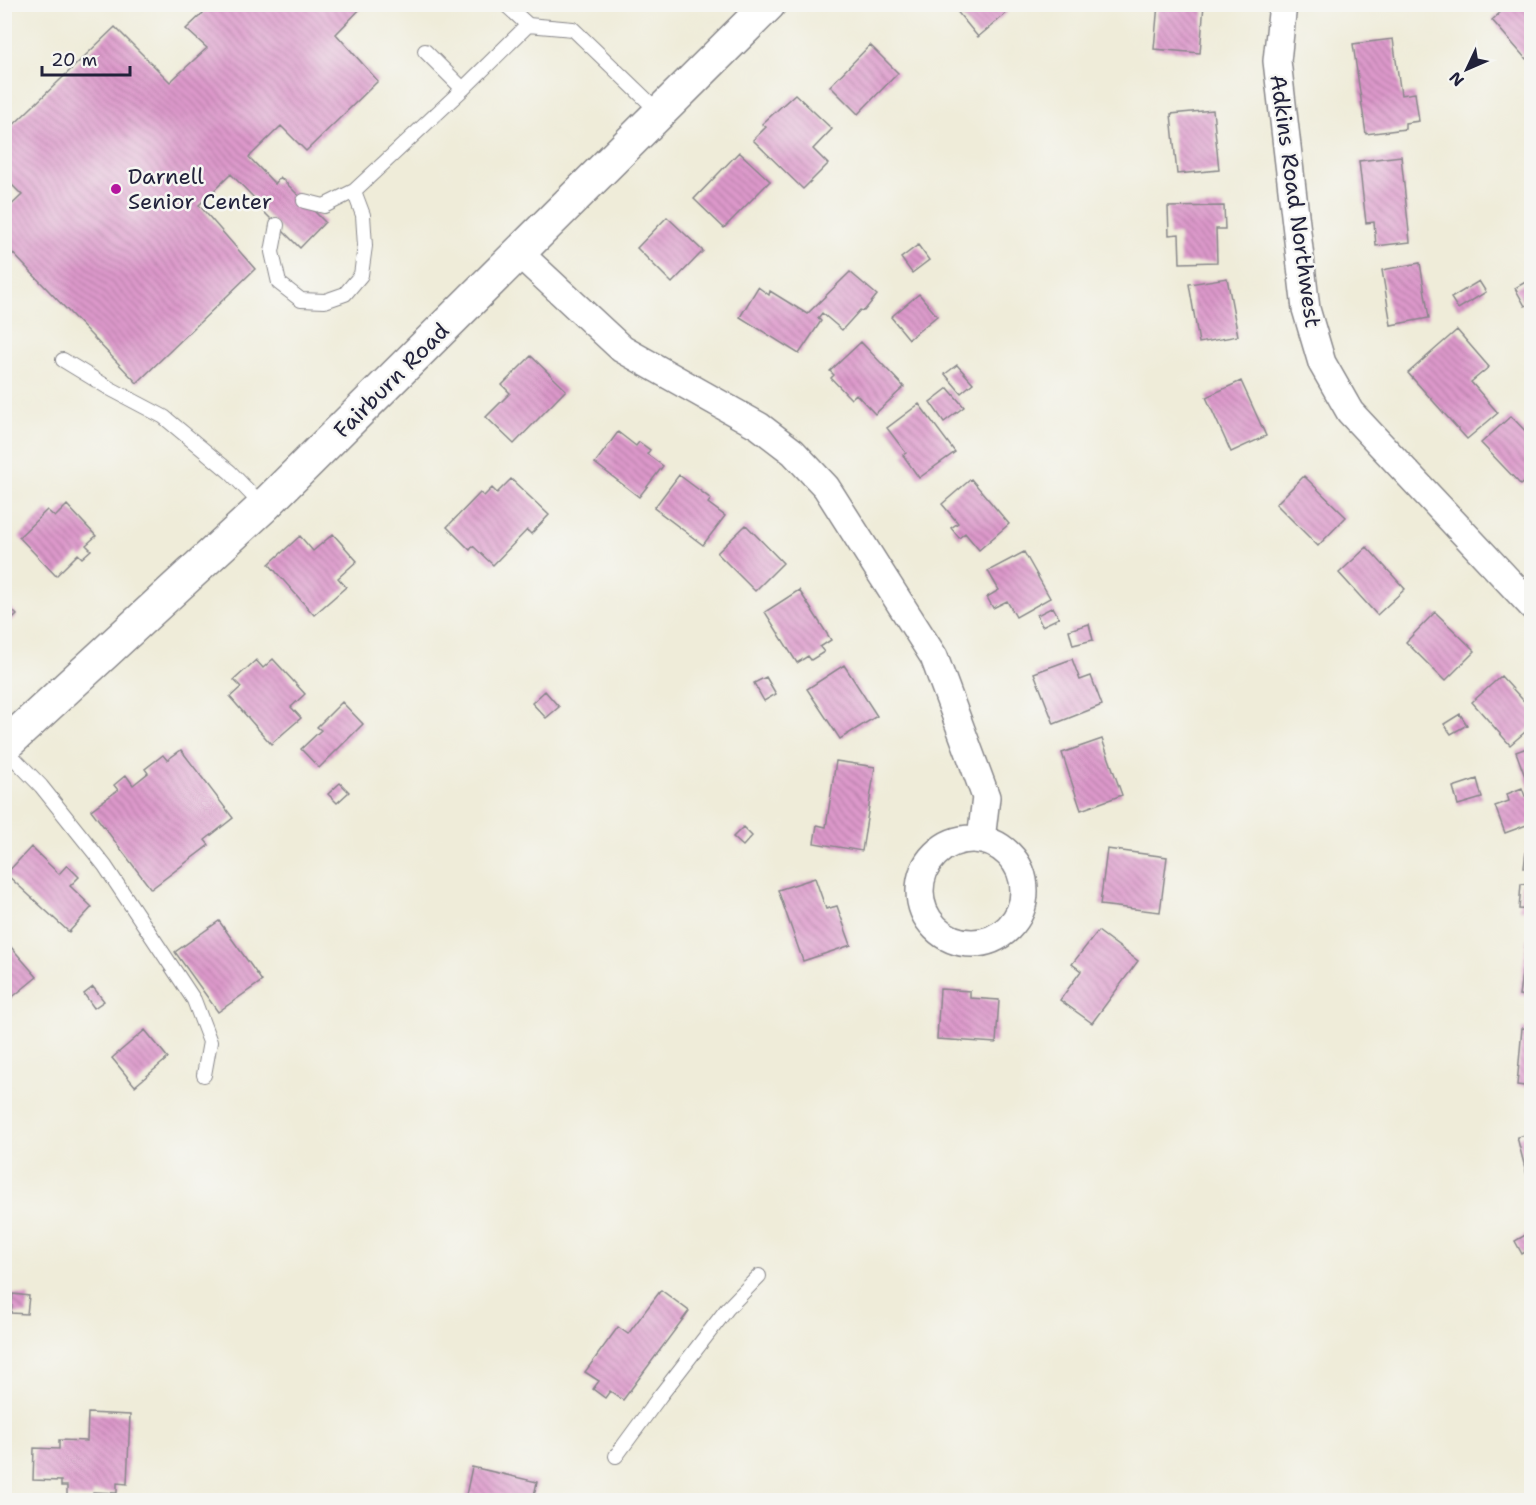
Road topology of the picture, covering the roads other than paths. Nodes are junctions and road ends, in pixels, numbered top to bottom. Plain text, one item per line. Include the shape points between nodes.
1 (505, 4) edge
2 (769, 4) edge
3 (1283, 4) edge
4 (528, 25) junction
5 (425, 51) dead end
6 (463, 89) junction
7 (660, 113) junction
8 (354, 190) junction
9 (304, 201) dead end
10 (277, 225) dead end
11 (519, 253) junction
12 (63, 360) dead end
13 (263, 507) junction
14 (1532, 606) edge
15 (4, 747) edge
16 (981, 840) dead end
17 (204, 1075) dead end
18 (759, 1276) dead end
19 (616, 1456) dead end

1 - 4 lane
2 - 7 street, Fairburn Road
3 - 14 street, Adkins Road Northwest via 1277,61 1306,309 1322,363 1350,412
4 - 6 lane
4 - 7 lane via 573,29
5 - 6 lane
6 - 8 lane
7 - 11 street, Fairburn Road
8 - 9 lane via 324,206
8 - 10 lane via 363,215 365,246 361,275 345,294 325,301 301,300 279,283 272,252
11 - 13 street, Fairburn Road
11 - 16 street via 622,349 759,426 793,452 826,487 934,657 986,797
12 - 13 lane via 164,417 230,472
13 - 15 street, Fairburn Road
15 - 17 lane via 105,866 194,1000 210,1042
18 - 19 lane via 727,1309

